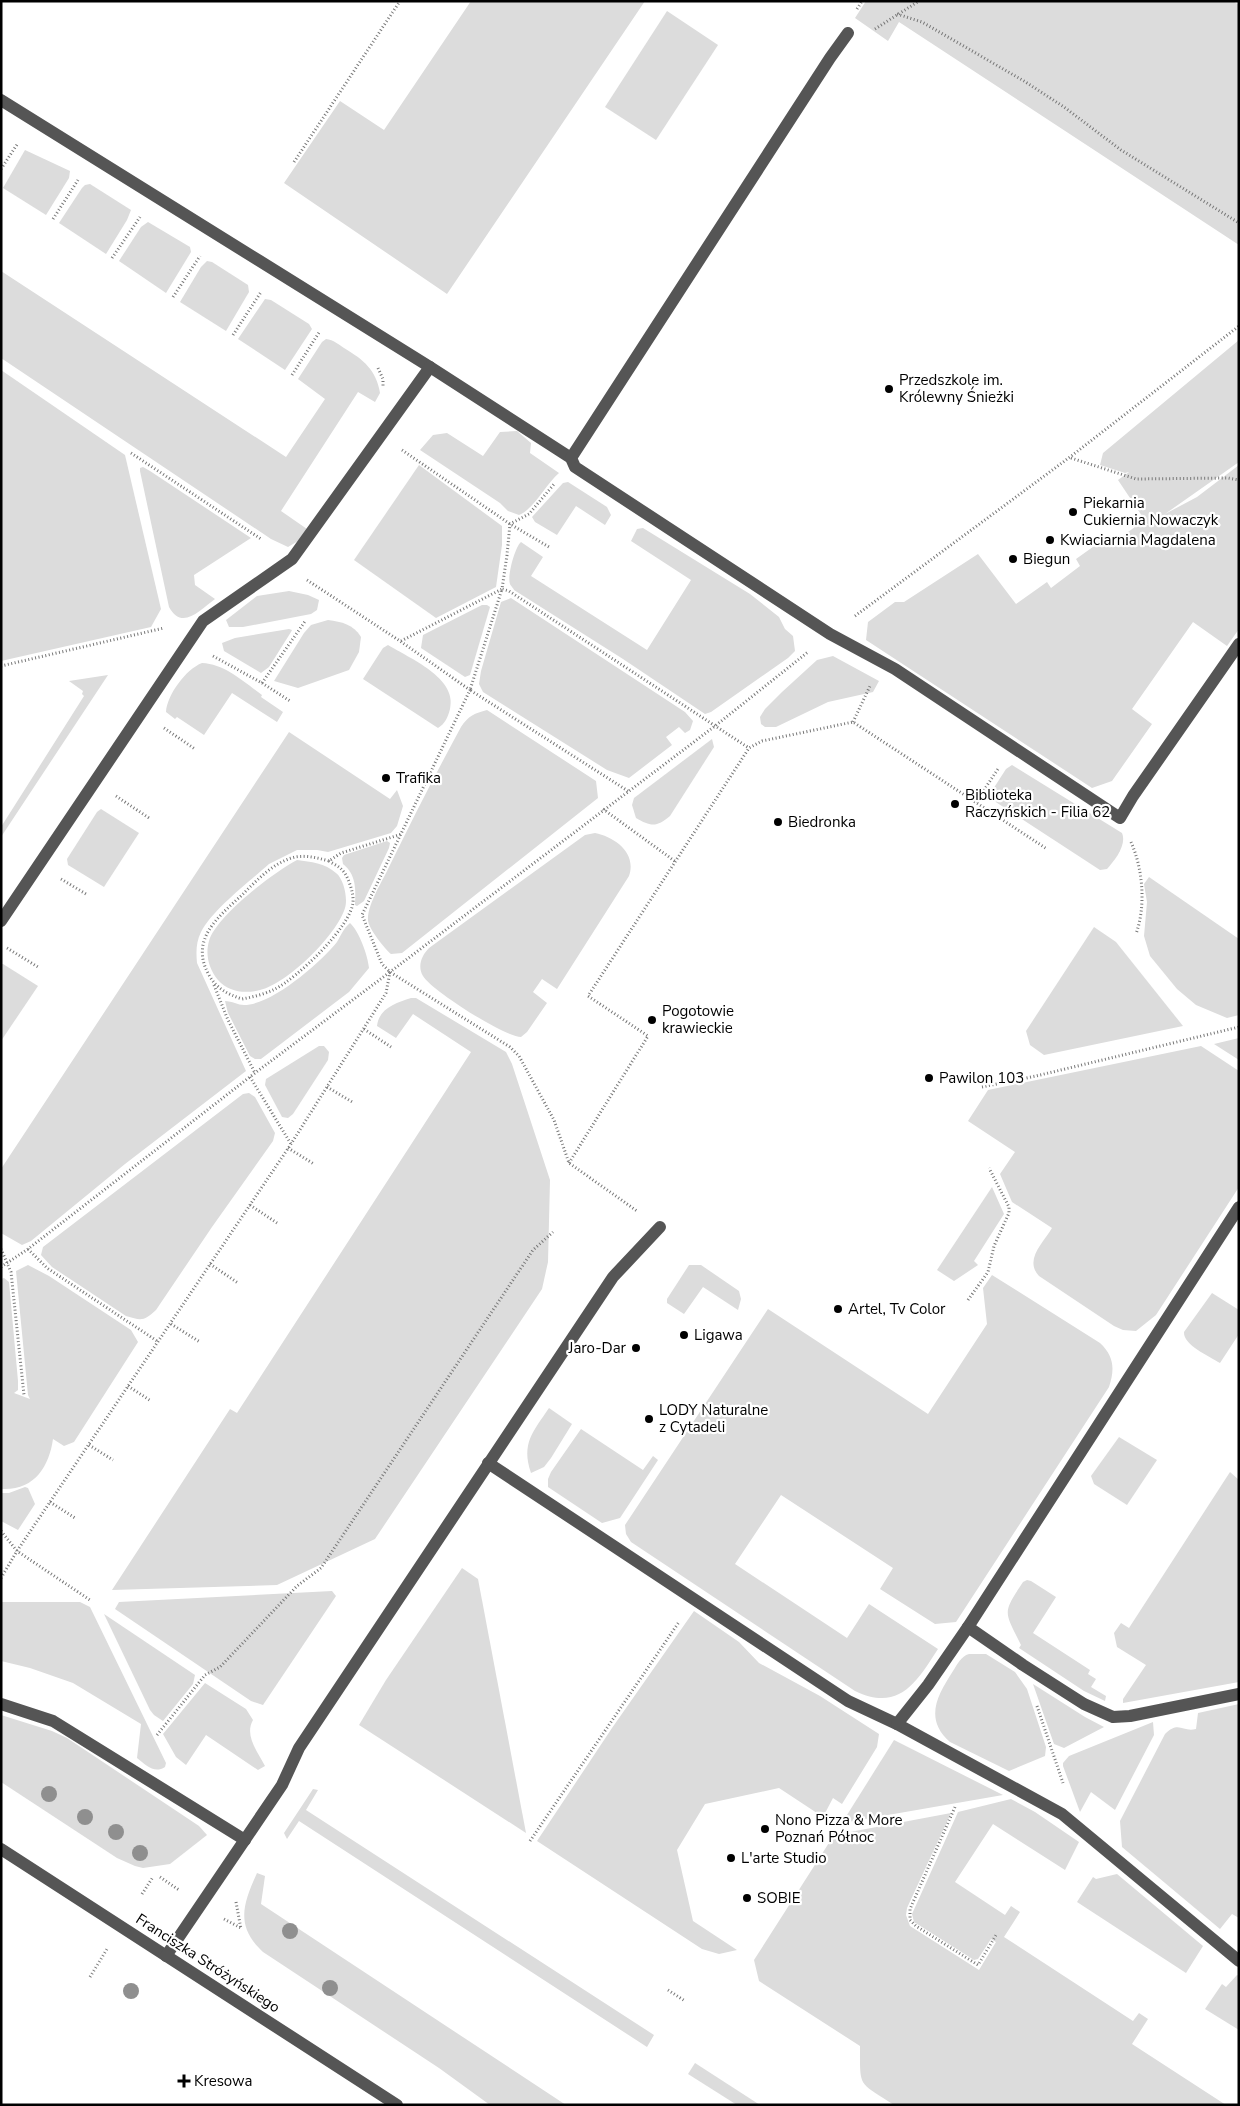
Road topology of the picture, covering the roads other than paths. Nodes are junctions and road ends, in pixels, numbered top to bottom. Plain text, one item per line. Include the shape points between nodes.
1 (848, 33) dead end
2 (1, 100) edge
3 (430, 367) junction
4 (573, 463) junction
5 (1239, 644) edge
6 (1, 921) edge
7 (1239, 1207) edge
8 (660, 1227) road end
9 (488, 1463) junction
10 (968, 1627) junction
11 (1239, 1694) edge
12 (1, 1704) edge
13 (897, 1724) junction
14 (245, 1840) junction
15 (1, 1849) edge
16 (166, 1956) junction
17 (1239, 1961) edge
18 (397, 2105) edge

1 - 4 street via 777,138
2 - 3 street
3 - 4 street
3 - 6 street via 292,559 203,621
4 - 5 street via 830,634 883,662 1120,818
7 - 10 street
8 - 9 street via 613,1277
9 - 13 street via 848,1701
9 - 14 street via 300,1748 282,1785
10 - 11 street via 1084,1704 1113,1717
10 - 13 street
12 - 14 street via 52,1721
13 - 17 street via 1062,1814
14 - 16 street
15 - 16 street, Franciszka Stróżyńskiego
16 - 18 street, Franciszka Stróżyńskiego

